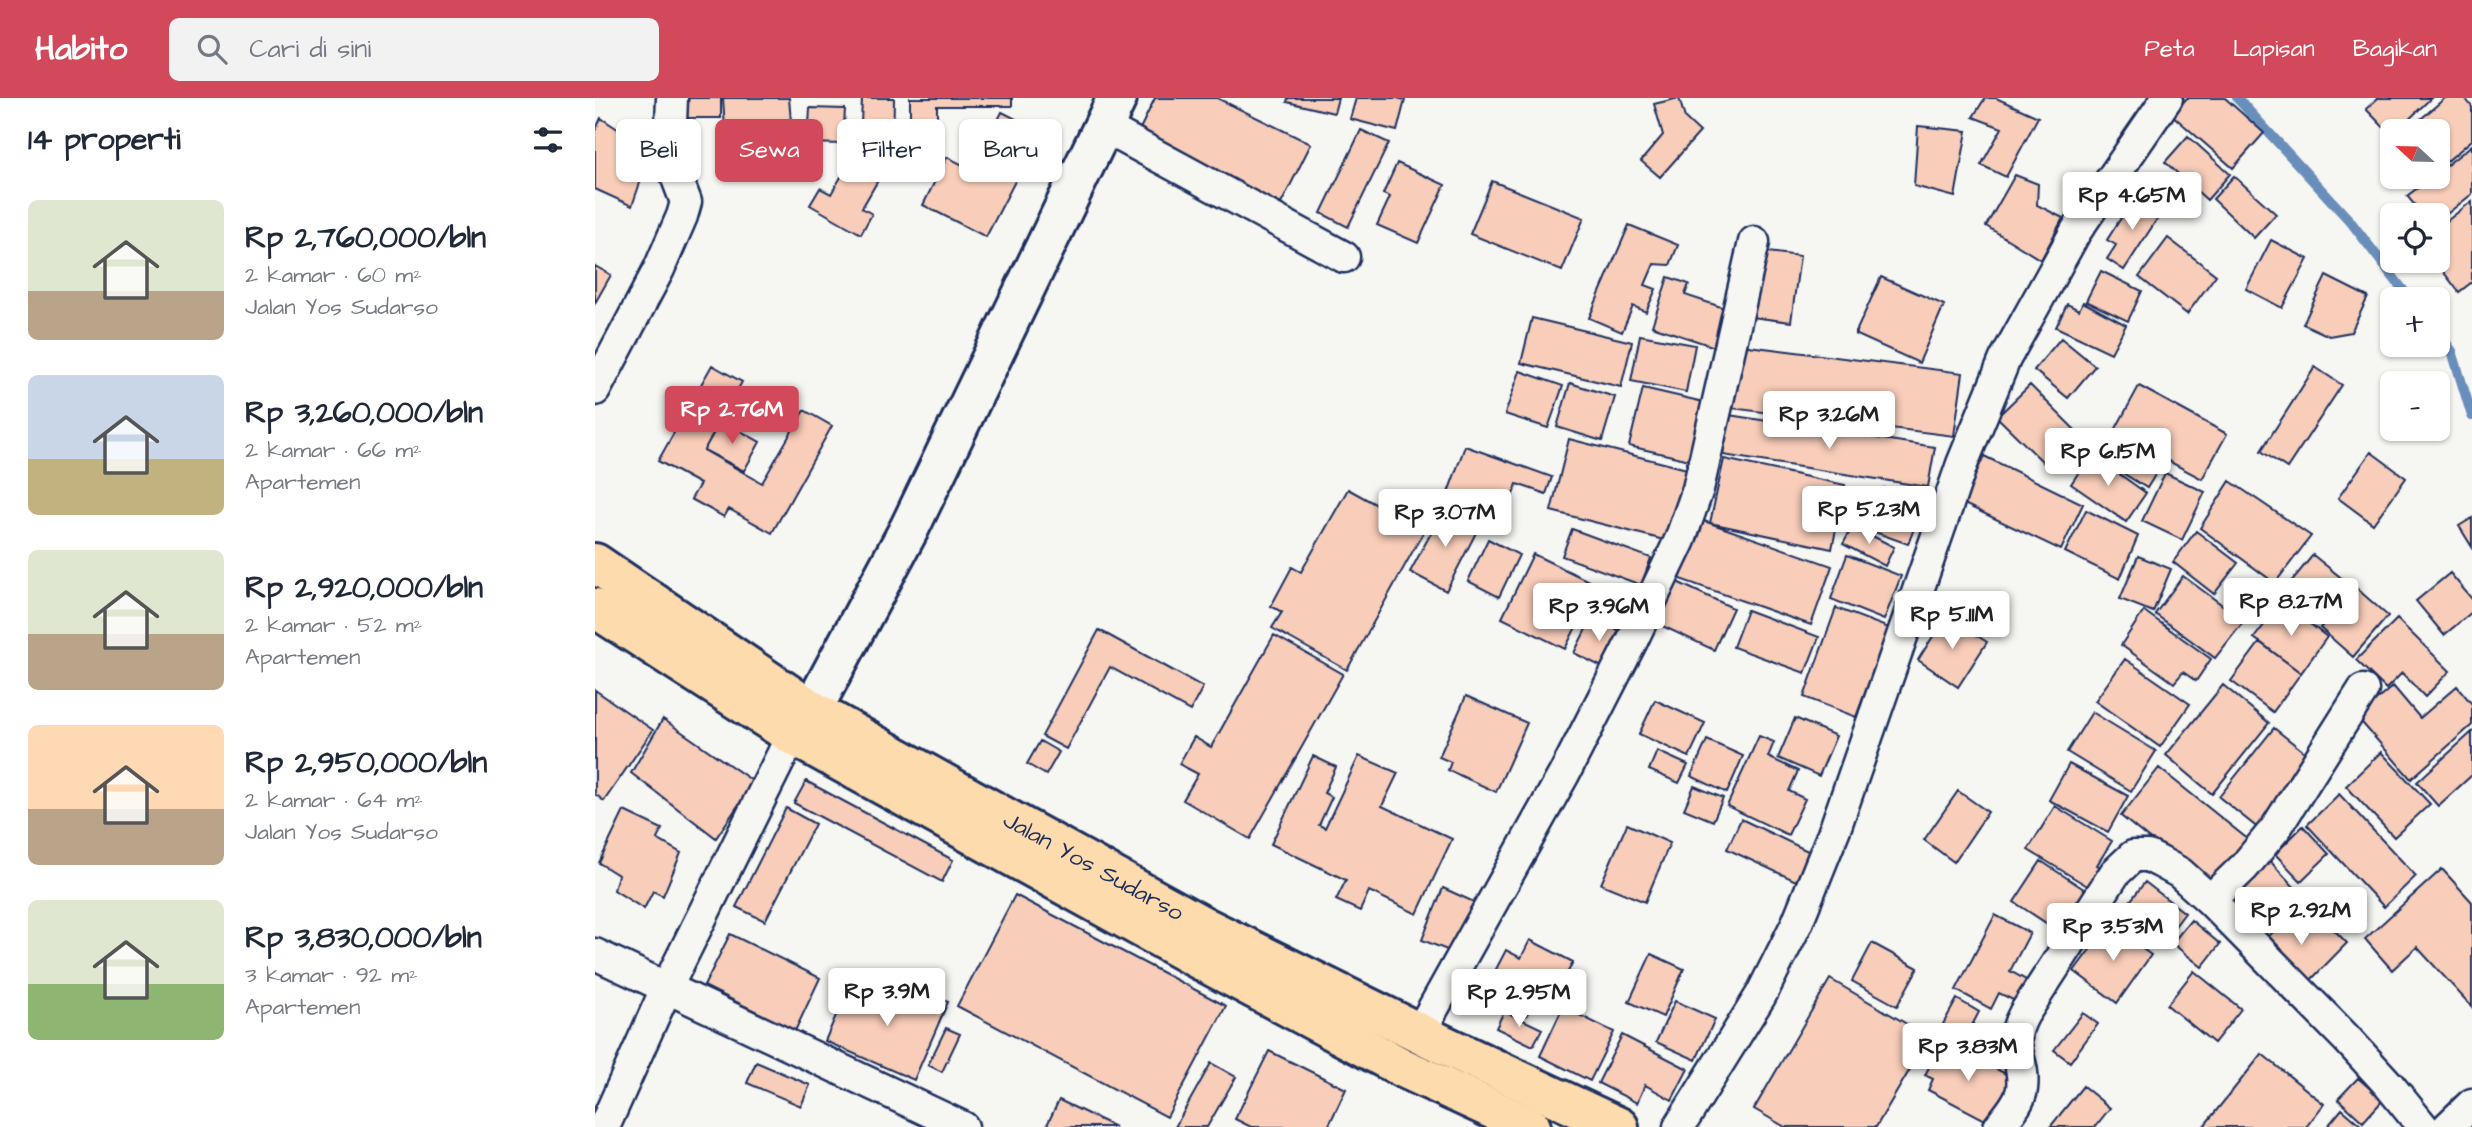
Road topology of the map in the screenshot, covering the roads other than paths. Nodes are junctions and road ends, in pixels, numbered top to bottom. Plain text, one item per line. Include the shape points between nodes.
1 (672, 98) edge
2 (2167, 98) edge
3 (1110, 113) edge
4 (1754, 242) dead end
5 (1344, 257) dead end
6 (595, 390) edge
7 (599, 586) edge
8 (2363, 690) dead end
9 (802, 723) junction
10 (2210, 900) junction
11 (595, 954) edge
12 (666, 989) junction
13 (1420, 1032) junction
14 (2472, 1104) edge
15 (604, 1127) edge
16 (963, 1127) edge
17 (1531, 1127) edge
18 (1619, 1127) edge
19 (1679, 1127) edge
20 (1999, 1127) edge
21 (2423, 1127) edge
22 (2448, 1127) edge

1 - 6 street via 672,165 686,202 659,269
2 - 19 street via 2076,231 2005,359 1962,464 1836,826 1797,923 1761,995
3 - 5 street
3 - 9 main road via 909,529
4 - 13 street via 1698,489 1680,540 1564,774
7 - 9 highway, Jalan Yos Sudarso
8 - 10 street via 2276,828
9 - 12 street
9 - 13 highway, Jalan Yos Sudarso
9 - 17 highway, Jalan Yos Sudarso via 1189,954 1403,1068
10 - 20 street via 2180,873 2148,856 2133,856 2115,873 2017,1028 2014,1041 2021,1091
10 - 21 street via 2347,1039
11 - 12 street
12 - 15 street
12 - 16 street
13 - 18 highway, Jalan Yos Sudarso
14 - 22 street

